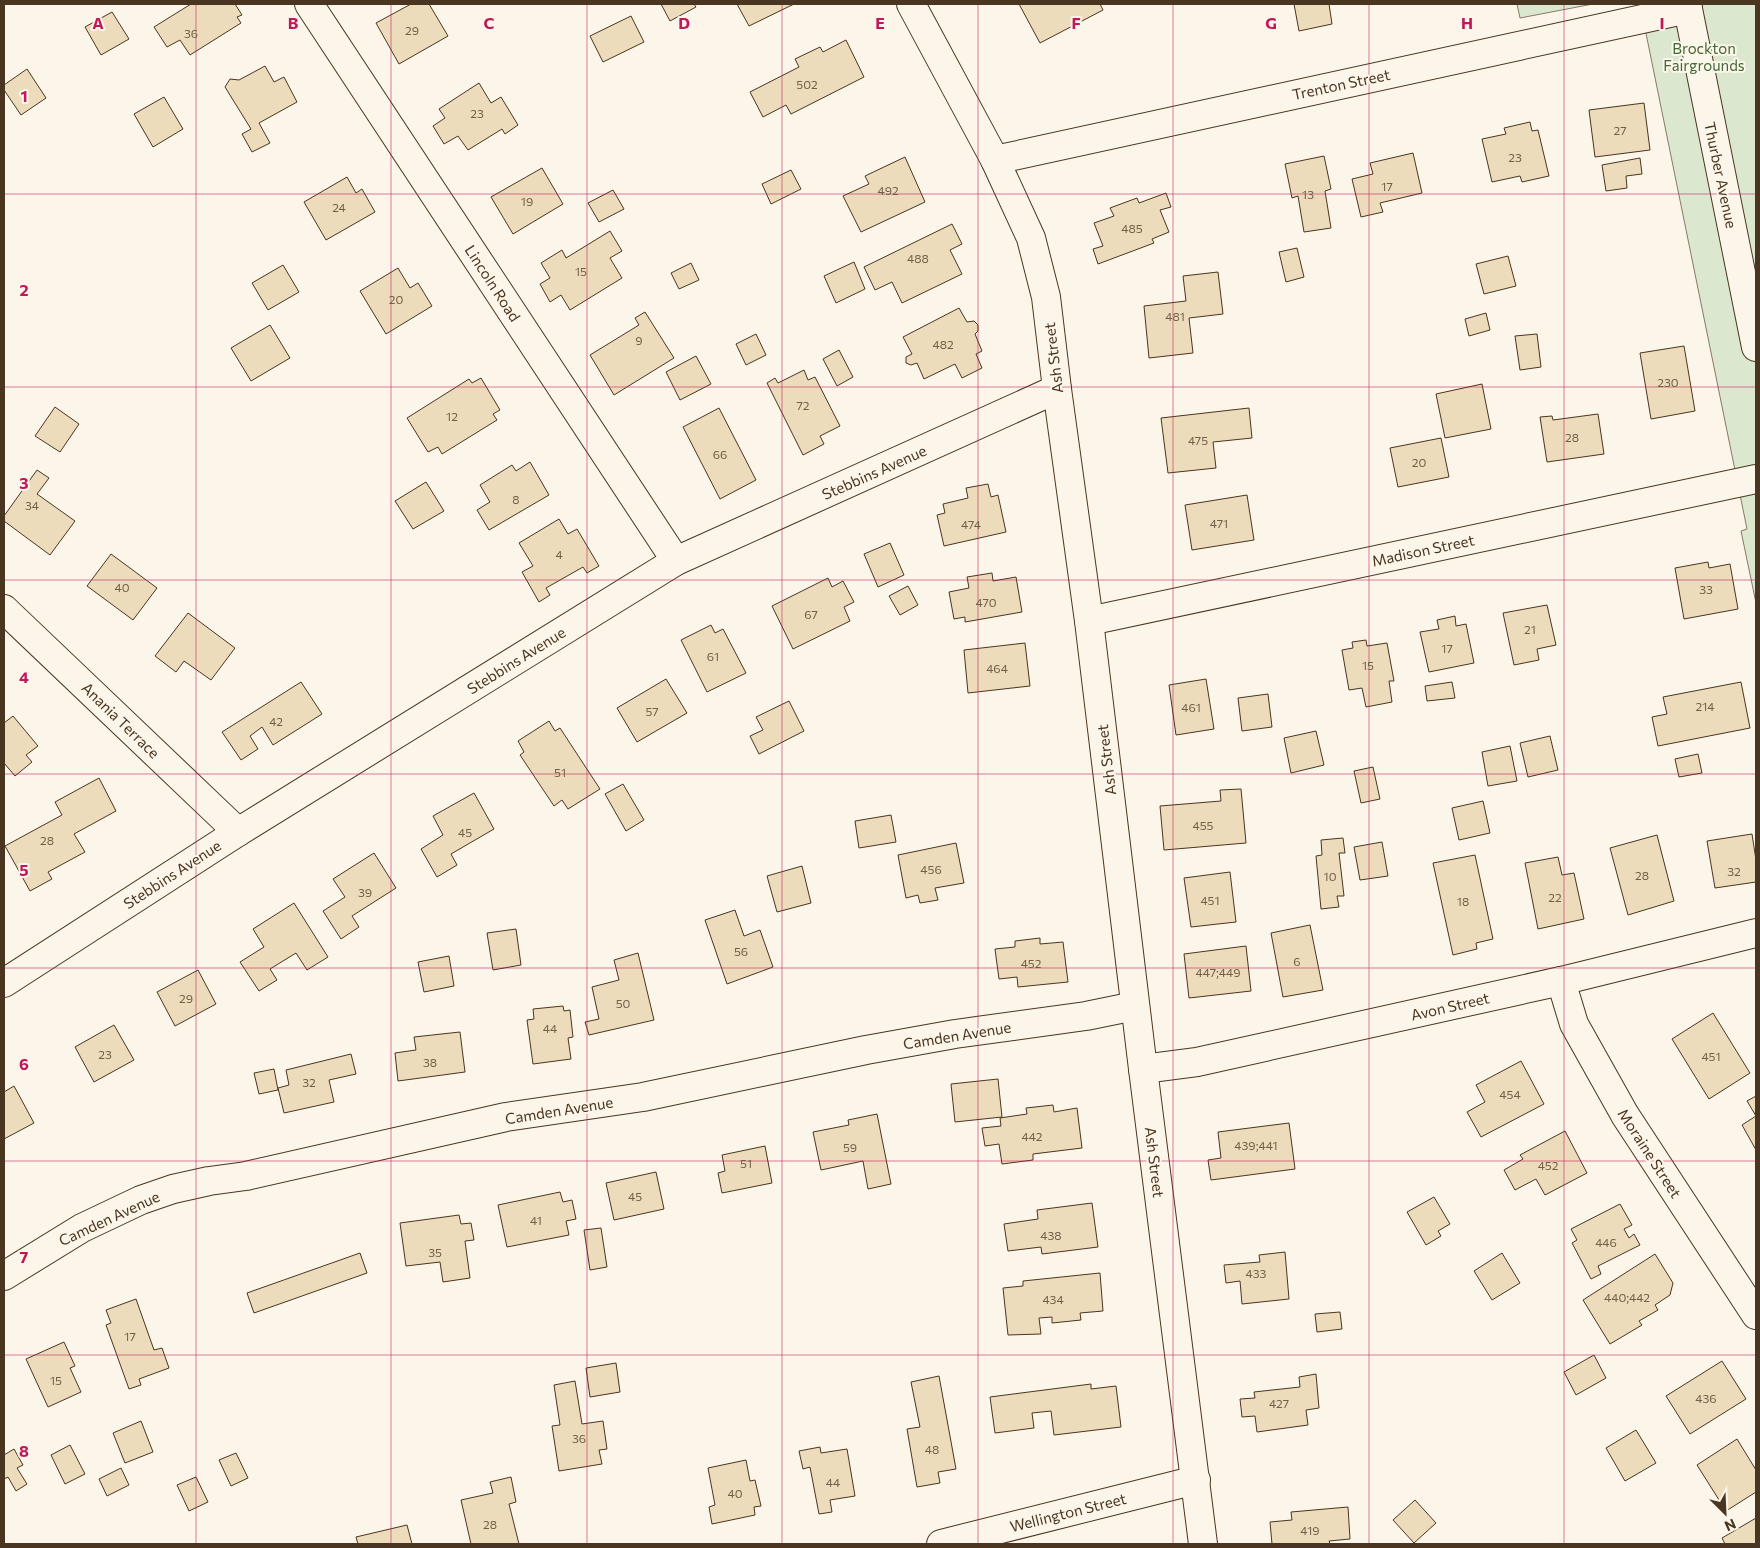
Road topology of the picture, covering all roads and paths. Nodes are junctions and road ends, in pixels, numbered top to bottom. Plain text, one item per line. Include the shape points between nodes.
1 (309, 4) edge
2 (911, 4) edge
3 (1687, 6) edge
4 (995, 160) junction
5 (1756, 347) edge
6 (1057, 389) junction
7 (1756, 478) edge
8 (676, 561) junction
9 (4, 609) edge
10 (1089, 621) junction
11 (238, 832) junction
12 (1756, 933) edge
13 (1561, 981) junction
14 (4, 983) edge
15 (1135, 1006) junction
16 (1143, 1069) junction
17 (4, 1276) edge
18 (1756, 1315) edge
19 (1196, 1480) junction
20 (941, 1544) edge
21 (1203, 1544) edge

1 - 8 street, Lincoln Road
2 - 4 street, Ash Street
3 - 4 street, Trenton Street
3 - 5 street, Thurber Avenue
4 - 6 street, Ash Street via 1031,238 1046,297
6 - 8 street, Stebbins Avenue
6 - 10 street, Ash Street
7 - 10 street, Madison Street
8 - 11 street, Stebbins Avenue
9 - 11 street, Anania Terrace
10 - 15 street, Ash Street
11 - 14 street, Stebbins Avenue
12 - 13 street, Avon Street
13 - 16 street, Avon Street via 1197,1062
13 - 18 street, Moraine Street via 1574,1024 1625,1115
15 - 16 street, Ash Street
15 - 17 street, Camden Avenue via 866,1050 643,1097 506,1117 246,1176 173,1189 82,1228
16 - 19 street, Ash Street
19 - 20 street, Wellington Street
19 - 21 street, Ash Street

